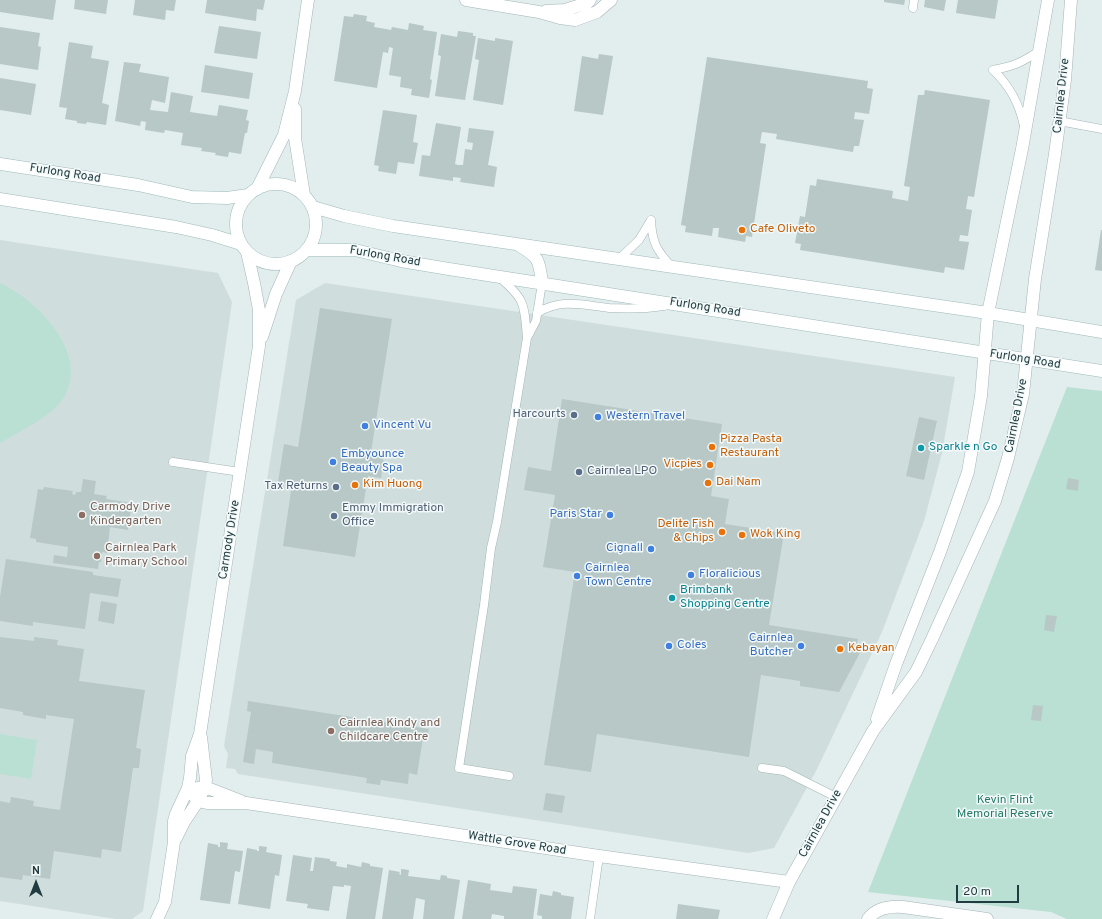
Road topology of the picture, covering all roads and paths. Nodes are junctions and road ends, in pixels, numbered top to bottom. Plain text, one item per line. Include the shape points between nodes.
1 (308, 0) edge
2 (466, 0) edge
3 (590, 0) edge
4 (611, 0) edge
5 (1048, 0) edge
6 (1071, 0) edge
7 (539, 12) junction
8 (1039, 51) junction
9 (295, 91) junction
10 (1059, 121) junction
11 (1102, 129) edge
12 (1025, 131) junction
13 (0, 164) edge
14 (253, 192) junction
15 (304, 195) junction
16 (0, 199) edge
17 (313, 207) junction
18 (516, 244) junction
19 (244, 248) junction
20 (307, 250) junction
21 (619, 259) junction
22 (291, 261) junction
23 (672, 267) junction
24 (497, 276) junction
25 (542, 282) junction
26 (677, 304) junction
27 (537, 313) junction
28 (988, 313) junction
29 (1032, 321) junction
30 (1102, 332) edge
31 (527, 338) junction
32 (259, 346) junction
33 (985, 354) junction
34 (1027, 359) junction
35 (1102, 371) edge
36 (173, 462) dead end
37 (240, 472) junction
38 (873, 731) junction
39 (200, 734) junction
40 (762, 768) dead end
41 (509, 776) dead end
42 (205, 787) junction
43 (188, 788) junction
44 (836, 797) junction
45 (198, 801) junction
46 (246, 803) junction
47 (174, 842) junction
48 (599, 856) junction
49 (789, 882) junction
50 (870, 917) edge
51 (157, 919) edge
52 (590, 919) edge
53 (773, 919) edge
54 (987, 919) edge

1 - 9 street
2 - 7 street
3 - 7 street via 564,10
4 - 7 street via 597,12 575,20
5 - 8 street, Cairnlea Drive
6 - 10 street, Cairnlea Drive
8 - 12 street, Cairnlea Drive
8 - 12 lane via 1023,62 993,70 1013,94 1021,112
9 - 14 street via 284,134
9 - 15 street via 295,138
10 - 11 lane
10 - 29 street, Cairnlea Drive via 1035,279
12 - 28 street, Cairnlea Drive
13 - 14 street, Furlong Road via 138,185 192,197 227,198
14 - 15 street via 269,185 282,185 294,188
14 - 19 street via 240,206 236,218 236,232
15 - 17 street
16 - 19 street via 176,227 212,235
17 - 18 street via 393,226
17 - 20 street via 316,229
18 - 21 street
18 - 25 street via 531,253 539,262
19 - 22 street via 257,260 268,264
19 - 32 street, Carmody Drive via 259,310
20 - 22 street
20 - 24 street, Furlong Road via 355,250 402,261
21 - 23 street
21 - 23 lane via 639,240 651,220 655,245
22 - 32 street, Carmody Drive via 276,294
23 - 28 street
24 - 25 street, Furlong Road
24 - 31 lane via 511,288 524,307
25 - 26 street, Furlong Road
25 - 27 lane
26 - 27 lane via 640,309 568,303
26 - 33 street, Furlong Road
27 - 31 lane via 536,321
28 - 29 street
28 - 33 street, Cairnlea Drive
29 - 30 street
29 - 34 street, Cairnlea Drive
31 - 41 lane via 498,522 491,548 459,768
32 - 37 street, Carmody Drive
33 - 34 street, Furlong Road
33 - 38 street, Cairnlea Drive via 981,396 968,472
34 - 35 street, Furlong Road
34 - 38 street, Cairnlea Drive via 1023,394 995,501 916,672
36 - 37 lane
37 - 39 street, Carmody Drive
38 - 44 street, Cairnlea Drive
39 - 42 street, Carmody Drive
39 - 43 street, Carmody Drive via 192,756
40 - 44 lane via 784,771
42 - 43 street, Wattle Grove Road
42 - 45 street, Carmody Drive
42 - 46 street, Wattle Grove Road
43 - 45 street
43 - 47 street, Carmody Drive via 176,814
44 - 49 street, Cairnlea Drive
45 - 46 street, Wattle Grove Road
45 - 47 street, Carmody Drive
46 - 48 street, Wattle Grove Road
47 - 51 street, Carmody Drive via 165,902
48 - 49 street, Wattle Grove Road
48 - 52 lane
49 - 53 street, Cairnlea Drive
50 - 54 street via 887,906 903,906

